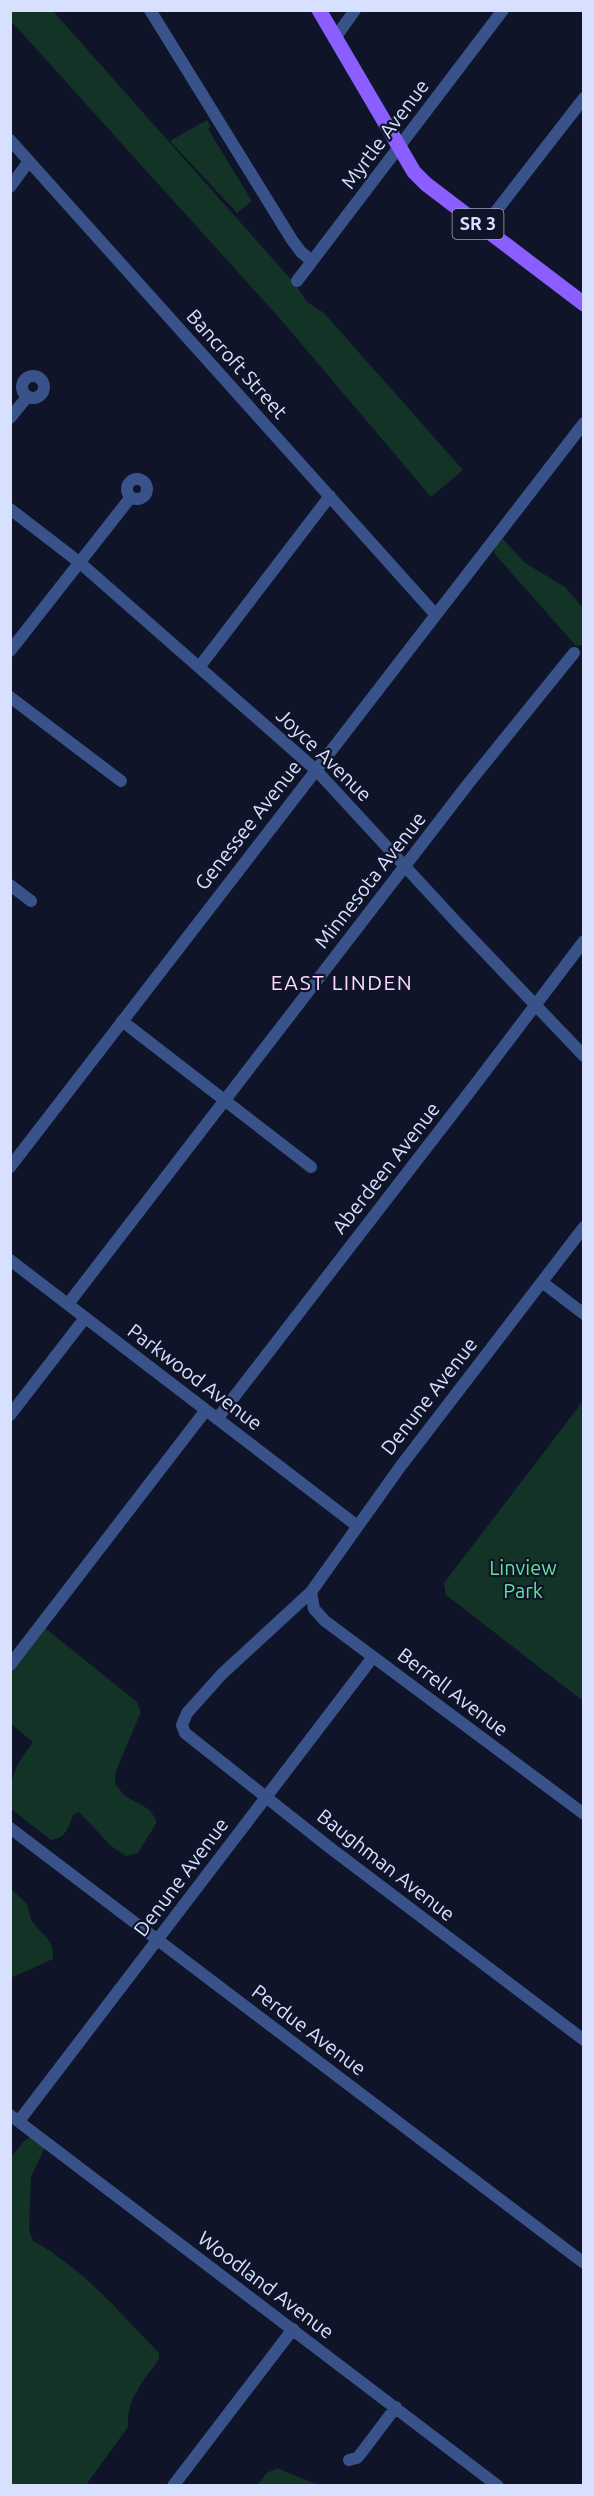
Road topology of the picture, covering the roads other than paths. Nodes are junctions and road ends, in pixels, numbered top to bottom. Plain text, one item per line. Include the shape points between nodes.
1 (150, 10) edge
2 (319, 10) edge
3 (355, 10) edge
4 (503, 10) edge
5 (335, 38) junction
6 (584, 98) edge
7 (10, 140) edge
8 (399, 147) junction
9 (29, 162) junction
10 (10, 187) edge
11 (483, 228) junction
12 (312, 261) junction
13 (297, 281) dead end
14 (584, 304) edge
15 (27, 397) dead end
16 (10, 418) edge
17 (584, 423) edge
18 (330, 496) junction
19 (131, 497) dead end
20 (10, 509) edge
21 (79, 562) junction
22 (435, 614) junction
23 (10, 651) edge
24 (574, 653) dead end
25 (200, 666) junction
26 (10, 697) edge
27 (316, 770) junction
28 (121, 781) dead end
29 (406, 867) junction
30 (10, 885) edge
31 (31, 901) dead end
32 (584, 940) edge
33 (534, 1004) junction
34 (122, 1021) junction
35 (584, 1056) edge
36 (224, 1101) junction
37 (10, 1167) edge
38 (311, 1167) dead end
39 (584, 1227) edge
40 (10, 1260) edge
41 (542, 1282) junction
42 (68, 1304) junction
43 (584, 1314) edge
44 (85, 1318) junction
45 (206, 1410) junction
46 (10, 1415) edge
47 (217, 1419) junction
48 (356, 1525) junction
49 (311, 1592) junction
50 (373, 1657) junction
51 (10, 1665) edge
52 (187, 1713) joint
53 (267, 1797) junction
54 (584, 1814) edge
55 (10, 1828) edge
56 (158, 1940) junction
57 (584, 2040) edge
58 (15, 2118) edge
59 (584, 2263) edge
60 (293, 2329) junction
61 (396, 2408) junction
62 (349, 2460) dead end
63 (173, 2486) edge
64 (498, 2486) edge

1 - 12 street via 292,240
2 - 5 main road, SR 3
3 - 5 street
4 - 8 street, Myrtle Avenue
5 - 8 main road, SR 3
6 - 11 street
7 - 9 street, Bancroft Street
8 - 11 main road, SR 3 via 426,184
8 - 12 street, Myrtle Avenue
9 - 10 street
9 - 18 street, Bancroft Street
11 - 14 main road, SR 3
12 - 13 street, Myrtle Avenue
15 - 16 street
17 - 22 street, Genessee Avenue
18 - 22 street, Bancroft Street
18 - 25 street
19 - 21 street
20 - 21 street, Joyce Avenue
21 - 23 street
21 - 25 street, Joyce Avenue
22 - 27 street, Genessee Avenue
24 - 29 street, Minnesota Avenue
25 - 27 street, Joyce Avenue
26 - 28 street
27 - 29 street, Joyce Avenue
27 - 34 street, Genessee Avenue
29 - 33 street, Joyce Avenue
29 - 36 street, Minnesota Avenue
30 - 31 street
32 - 33 street, Aberdeen Avenue
33 - 35 street, Joyce Avenue
33 - 47 street, Aberdeen Avenue
34 - 36 street
34 - 37 street, Genessee Avenue
36 - 38 street
36 - 42 street, Minnesota Avenue
39 - 41 street, Denune Avenue
40 - 42 street, Parkwood Avenue
41 - 43 street
41 - 48 street, Denune Avenue
42 - 44 street, Parkwood Avenue
44 - 45 street, Parkwood Avenue
44 - 46 street
45 - 47 street, Parkwood Avenue
45 - 51 street
47 - 48 street, Parkwood Avenue
48 - 49 street, Denune Avenue
49 - 50 street, Berrell Avenue via 314,1609 325,1621
49 - 52 street, Denune Avenue via 222,1674
50 - 53 street, Denune Avenue
50 - 54 street, Berrell Avenue
52 - 53 street, Baughman Avenue via 182,1725 185,1733
53 - 56 street, Denune Avenue
53 - 57 street, Baughman Avenue
55 - 56 street, Perdue Avenue
56 - 58 street, Denune Avenue
56 - 59 street, Perdue Avenue
58 - 60 street, Woodland Avenue
60 - 61 street, Woodland Avenue
60 - 63 street
61 - 62 street via 357,2458
61 - 64 street, Woodland Avenue

